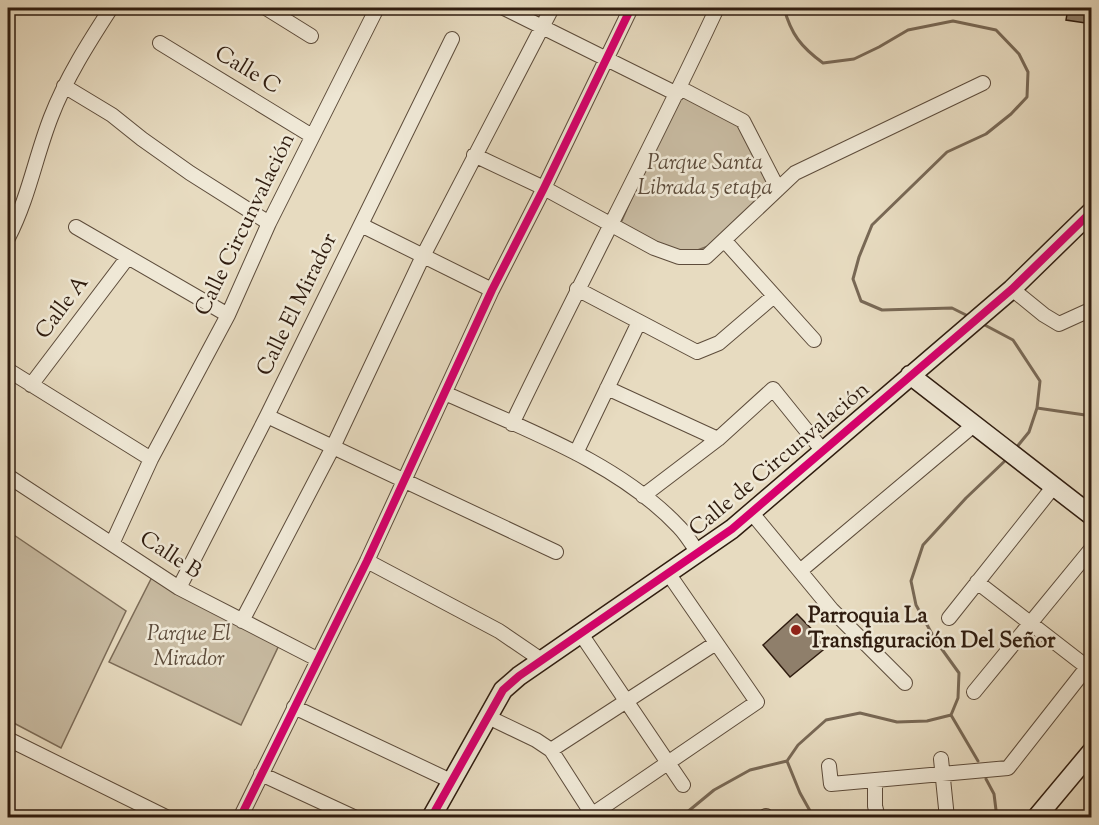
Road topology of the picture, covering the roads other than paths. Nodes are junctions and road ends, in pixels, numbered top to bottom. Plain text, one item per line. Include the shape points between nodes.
1 (266, 8) edge
2 (377, 8) edge
3 (504, 8) edge
4 (552, 8) edge
5 (631, 8) edge
6 (717, 8) edge
7 (104, 10) edge
8 (543, 26) junction
9 (311, 36) dead end
10 (452, 39) dead end
11 (160, 43) dead end
12 (605, 59) junction
13 (983, 82) dead end
14 (64, 86) junction
15 (679, 91) junction
16 (312, 136) junction
17 (474, 155) junction
18 (544, 188) junction
19 (778, 189) junction
20 (1092, 211) edge
21 (269, 223) junction
22 (361, 225) junction
23 (611, 226) junction
24 (76, 227) dead end
25 (8, 238) edge
26 (724, 240) junction
27 (423, 256) junction
28 (128, 257) junction
29 (577, 289) junction
30 (1012, 289) junction
31 (492, 290) junction
32 (774, 296) junction
33 (1092, 309) edge
34 (228, 315) junction
35 (639, 322) junction
36 (814, 340) dead end
37 (8, 370) edge
38 (910, 375) junction
39 (31, 385) junction
40 (607, 388) junction
41 (446, 393) junction
42 (267, 416) junction
43 (512, 424) junction
44 (975, 424) junction
45 (717, 439) junction
46 (333, 447) junction
47 (823, 451) junction
48 (576, 453) junction
49 (151, 459) junction
50 (8, 476) edge
51 (406, 481) junction
52 (1054, 486) junction
53 (644, 496) junction
54 (751, 512) junction
55 (1092, 516) edge
56 (112, 544) junction
57 (1092, 548) edge
58 (556, 552) dead end
59 (698, 553) junction
60 (367, 561) junction
61 (800, 571) junction
62 (668, 573) junction
63 (977, 582) junction
64 (179, 588) junction
65 (949, 618) dead end
66 (242, 621) junction
67 (1030, 624) junction
68 (581, 634) junction
69 (716, 643) junction
70 (317, 659) junction
71 (543, 661) junction
72 (1090, 666) edge
73 (905, 683) dead end
74 (974, 692) dead end
75 (626, 701) junction
76 (294, 707) junction
77 (488, 717) junction
78 (8, 740) edge
79 (551, 750) junction
80 (1092, 751) edge
81 (941, 759) dead end
82 (668, 763) junction
83 (829, 766) dead end
84 (261, 774) junction
85 (942, 774) junction
86 (875, 780) junction
87 (452, 781) junction
88 (683, 785) dead end
89 (161, 816) edge
90 (590, 816) edge
91 (240, 818) edge
92 (356, 818) edge
93 (431, 818) edge
94 (878, 818) edge
95 (947, 818) edge
96 (1036, 818) edge

1 - 9 street
2 - 16 street, Calle Circunvalación
3 - 8 street
4 - 8 street
5 - 12 street
6 - 15 street
7 - 14 street
8 - 12 street
8 - 17 street
10 - 22 street, Calle El Mirador
11 - 16 street, Calle C
12 - 15 street
12 - 18 street
13 - 19 street via 808,166
14 - 21 street
14 - 25 street via 27,196
15 - 19 street via 743,121
15 - 23 street
16 - 21 street, Calle Circunvalación
17 - 18 street
17 - 27 street
18 - 23 street
18 - 31 street
19 - 26 street
20 - 30 street, Calle de Circunvalación
21 - 34 street, Calle Circunvalación
22 - 27 street
22 - 42 street, Calle El Mirador
23 - 26 street via 679,257 706,257
23 - 29 street
24 - 28 street
26 - 32 street
27 - 31 street
27 - 46 street
28 - 34 street
28 - 39 street, Calle A
29 - 35 street
29 - 43 street
30 - 33 street via 1059,324
30 - 38 street, Calle de Circunvalación
31 - 41 street
32 - 35 street via 719,343 697,352
32 - 36 street
34 - 49 street, Calle Circunvalación
35 - 40 street
37 - 39 street
38 - 44 street
38 - 47 street, Calle de Circunvalación
39 - 49 street
40 - 45 street
40 - 48 street
41 - 43 street
41 - 51 street
42 - 46 street
42 - 64 street, Calle El Mirador
43 - 48 street
44 - 52 street
44 - 61 street
45 - 47 street via 773,389
45 - 53 street
46 - 51 street
46 - 66 street
47 - 54 street, Calle de Circunvalación
48 - 53 street
49 - 56 street, Calle Circunvalación
50 - 56 street, Calle B
51 - 58 street
51 - 60 street
52 - 55 street
52 - 63 street
53 - 59 street via 679,527
54 - 59 street, Calle de Circunvalación
54 - 61 street
56 - 64 street, Calle B
57 - 67 street
59 - 62 street, Calle de Circunvalación
60 - 70 street
60 - 71 street via 499,631
61 - 73 street via 832,610
62 - 68 street, Calle de Circunvalación
62 - 69 street
63 - 65 street
63 - 67 street
64 - 66 street, Calle B
66 - 70 street, Calle B
67 - 72 street
67 - 74 street
68 - 71 street, Calle de Circunvalación
68 - 75 street
69 - 75 street
69 - 82 street via 757,702
70 - 76 street
71 - 77 street, Calle de Circunvalación via 503,690
72 - 85 street via 1008,768
75 - 79 street
75 - 82 street
76 - 84 street
76 - 87 street
77 - 79 street
77 - 87 street, Calle de Circunvalación
78 - 89 street
79 - 90 street
80 - 96 street
81 - 85 street
82 - 88 street
82 - 90 street
83 - 86 street via 831,784
84 - 91 street
84 - 92 street
85 - 86 street
85 - 95 street
86 - 94 street
87 - 93 street, Calle de Circunvalación

